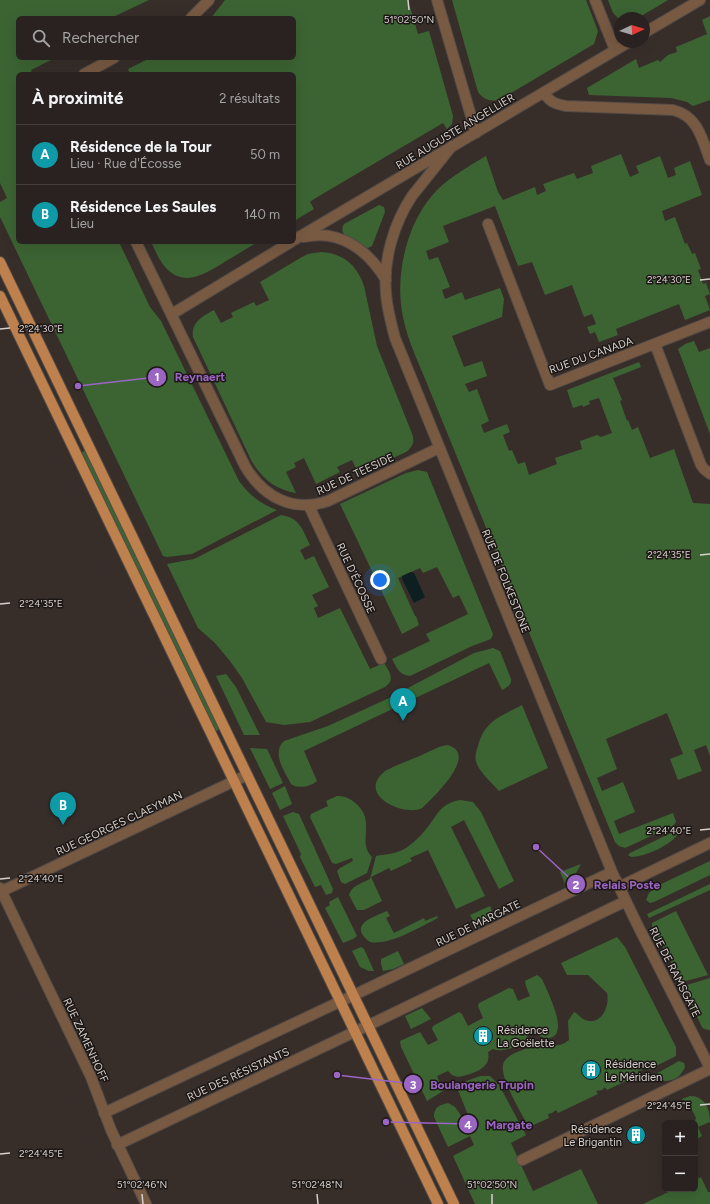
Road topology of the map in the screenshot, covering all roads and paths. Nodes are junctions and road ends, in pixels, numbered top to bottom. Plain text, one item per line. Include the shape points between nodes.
1 (209, 0) edge
2 (437, 0) edge
3 (595, 0) edge
4 (700, 0) edge
5 (193, 16) edge
6 (650, 29) edge
7 (618, 48) edge
8 (615, 50) junction
9 (110, 60) edge
10 (88, 72) edge
11 (544, 93) junction
12 (476, 133) junction
13 (452, 146) junction
14 (710, 160) edge
15 (488, 224) dead end
16 (296, 239) edge
17 (296, 239) edge
18 (137, 244) edge
19 (287, 244) edge
20 (0, 262) edge
21 (386, 280) junction
22 (0, 296) edge
23 (172, 314) junction
24 (710, 322) edge
25 (655, 344) junction
26 (439, 448) junction
27 (710, 474) edge
28 (309, 506) junction
29 (381, 659) dead end
30 (247, 775) junction
31 (234, 781) junction
32 (710, 843) edge
33 (612, 872) junction
34 (619, 887) junction
35 (1, 890) edge
36 (626, 901) junction
37 (354, 995) junction
38 (340, 1002) junction
39 (369, 1025) junction
40 (354, 1032) junction
41 (710, 1068) edge
42 (104, 1113) junction
43 (117, 1145) junction
44 (522, 1160) dead end
45 (146, 1204) edge
46 (438, 1204) edge
47 (454, 1204) edge

1 - 5 street
2 - 12 street
3 - 8 street
4 - 6 street
7 - 8 street, RUE AUGUSTE ANGELLIER
8 - 11 street, RUE AUGUSTE ANGELLIER
9 - 10 street
11 - 12 street, RUE AUGUSTE ANGELLIER
11 - 14 street via 553,104 566,106 673,110 682,113 695,124
12 - 13 street, RUE AUGUSTE ANGELLIER
13 - 16 street, RUE AUGUSTE ANGELLIER
13 - 21 street, RUE DE FOLKESTONE via 406,204 394,233
15 - 25 street, RUE DU CANADA via 550,386
17 - 21 street via 311,235 325,235 348,242 367,255
18 - 23 street, RUE DE TEESIDE
19 - 23 street, RUE AUGUSTE ANGELLIER
20 - 30 main road
21 - 26 street, RUE DE FOLKESTONE via 387,306 395,338
22 - 31 main road
23 - 28 street, RUE DE TEESIDE via 250,474 262,488 277,499 295,505
24 - 25 street, RUE DU CANADA
25 - 27 street via 701,465
26 - 28 street, RUE DE TEESIDE via 328,501
26 - 33 street, RUE DE FOLKESTONE
28 - 29 street, RUE D'ÉCOSSE
30 - 31 street, RUE GEORGES CLAEYMAN
30 - 37 main road
31 - 35 street, RUE GEORGES CLAEYMAN
31 - 38 main road
32 - 34 street
33 - 34 street, RUE DE FOLKESTONE
33 - 37 street, RUE DE MARGATE
34 - 36 street, RUE DE RAMSGATE
35 - 42 street, RUE ZAMENHOFF via 91,1077
36 - 39 street
36 - 41 street, RUE DE RAMSGATE
37 - 38 street, RUE DES RÉSISTANTS
37 - 39 main road
38 - 40 main road
38 - 42 street, RUE DES RÉSISTANTS
39 - 40 street, RUE DES RÉSISTANTS
39 - 47 main road
40 - 43 street, RUE DES RÉSISTANTS
40 - 46 main road
41 - 44 street
42 - 43 street, RUE ZAMENHOFF
43 - 45 street, RUE ZAMENHOFF

